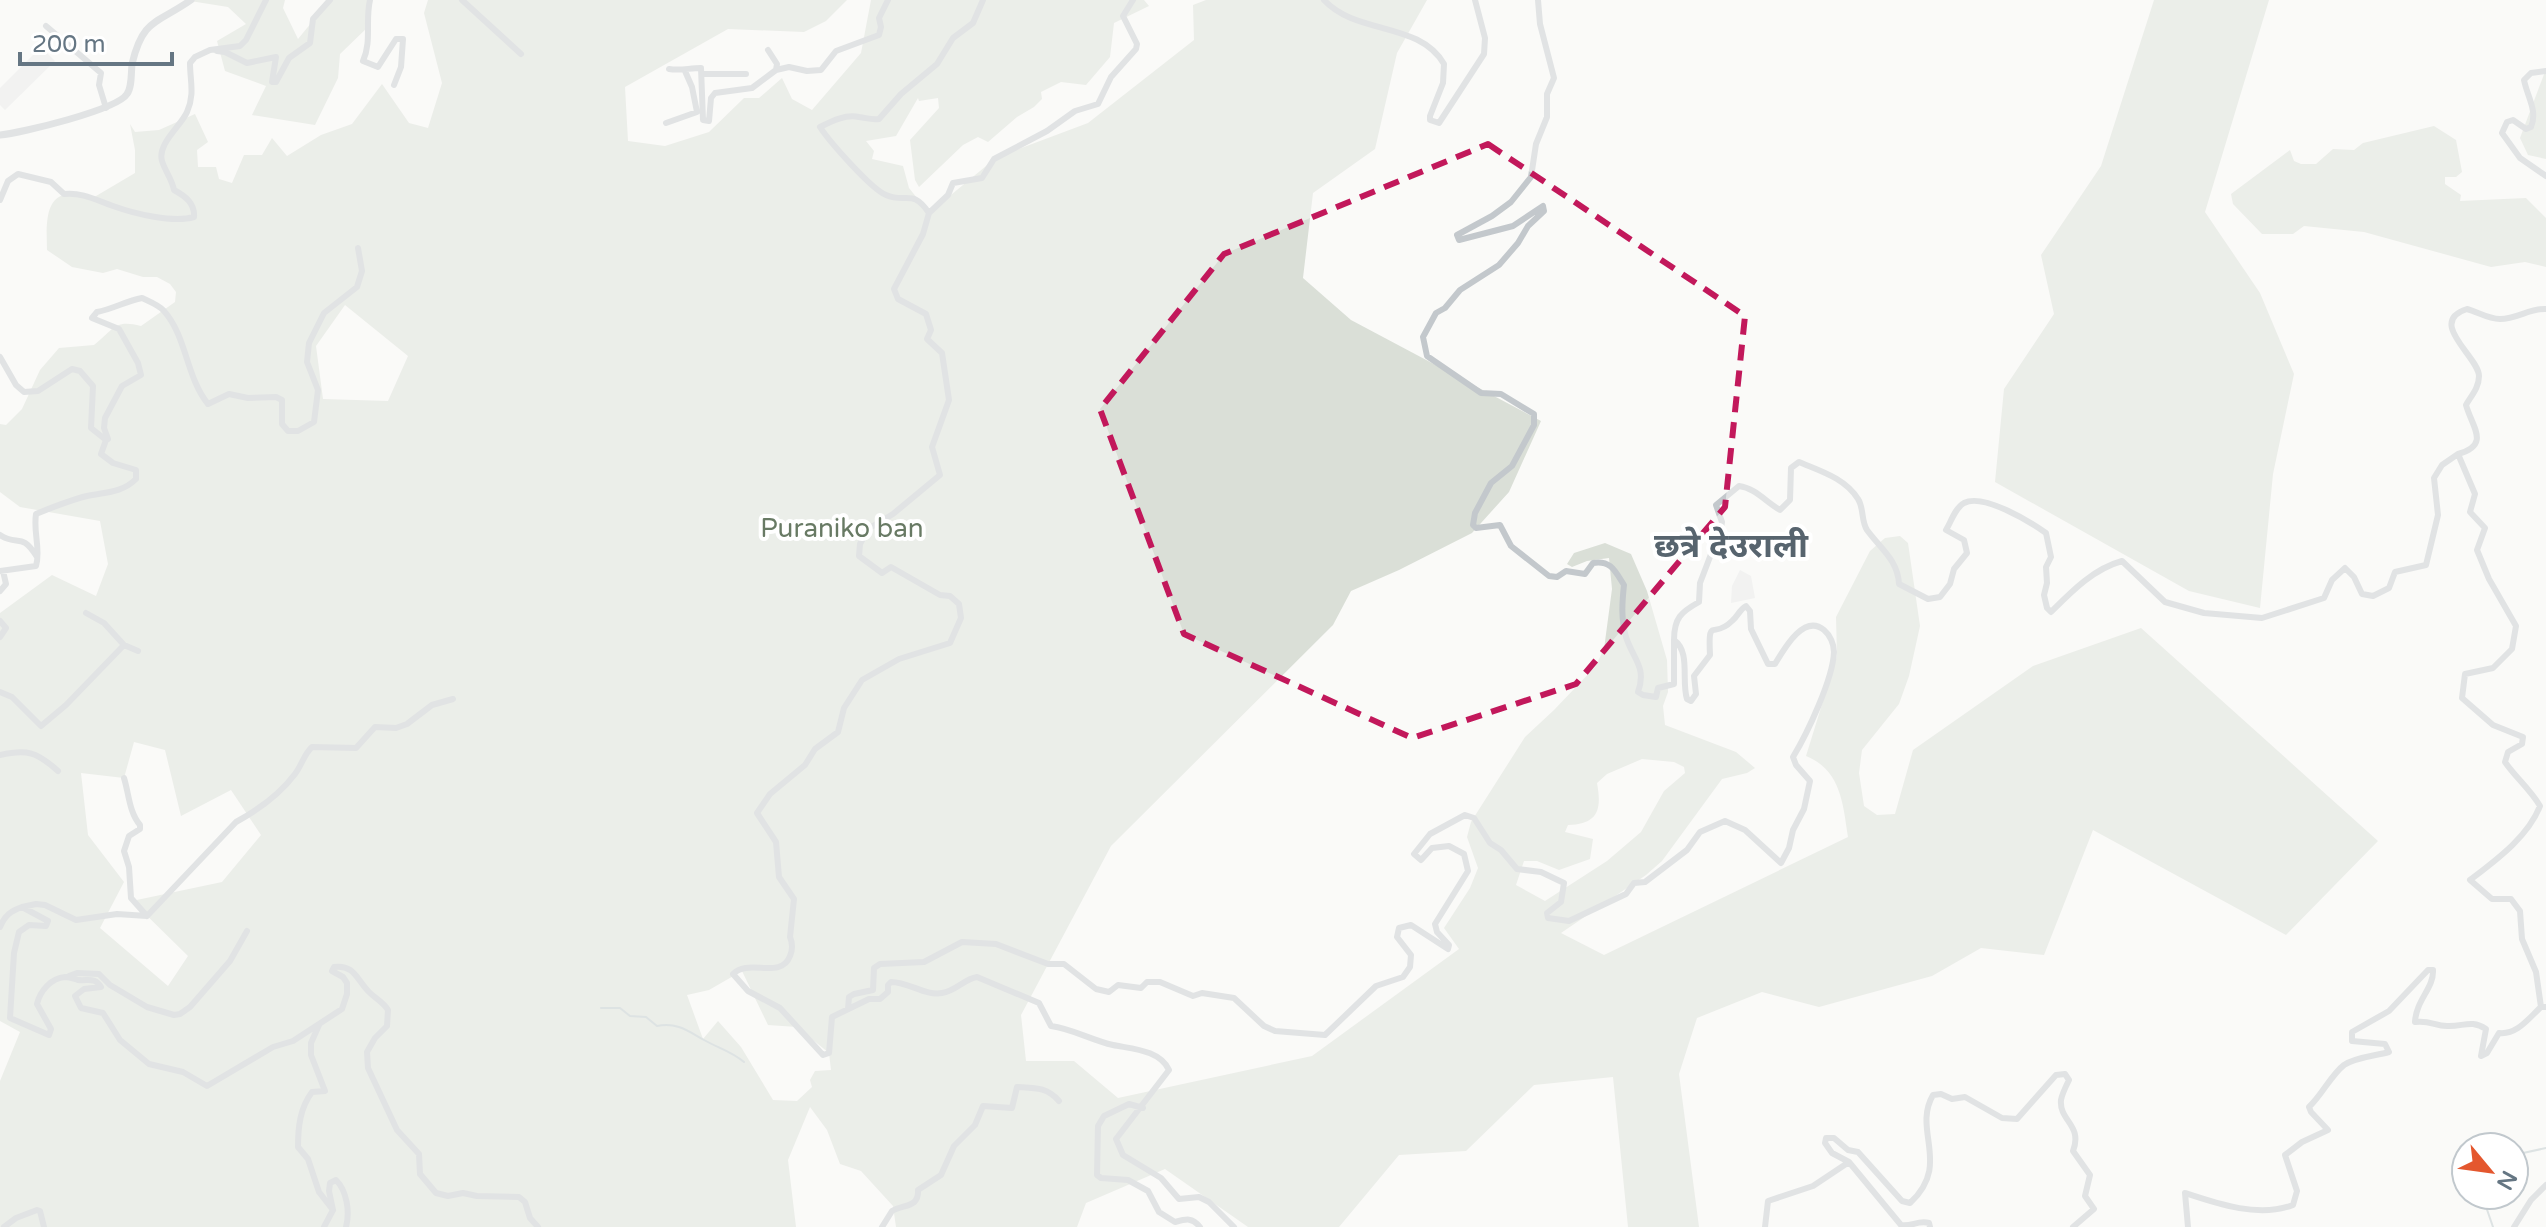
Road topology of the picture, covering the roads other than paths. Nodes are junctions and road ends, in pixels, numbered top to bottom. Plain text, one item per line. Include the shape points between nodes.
1 (191, 0) edge
2 (266, 0) edge
3 (330, 0) edge
4 (370, 0) edge
5 (462, 0) edge
6 (888, 0) edge
7 (983, 0) edge
8 (1133, 0) edge
9 (1324, 0) edge
10 (1475, 0) edge
11 (1538, 0) edge
12 (46, 26) dead end
13 (210, 50) junction
14 (768, 50) dead end
15 (521, 54) dead end
16 (669, 69) dead end
17 (776, 70) junction
18 (685, 71) junction
19 (2546, 71) edge
20 (703, 74) junction
21 (746, 74) dead end
22 (394, 85) dead end
23 (106, 108) junction
24 (666, 123) dead end
25 (0, 135) edge
26 (2546, 176) edge
27 (0, 200) edge
28 (929, 213) junction
29 (358, 248) dead end
30 (2546, 309) edge
31 (0, 357) edge
32 (106, 440) junction
33 (2458, 454) junction
34 (0, 535) edge
35 (39, 560) junction
36 (2, 571) edge
37 (0, 591) edge
38 (86, 613) dead end
39 (0, 621) edge
40 (0, 637) edge
41 (1674, 640) junction
42 (124, 645) junction
43 (138, 651) dead end
44 (0, 692) edge
45 (453, 699) dead end
46 (0, 755) edge
47 (58, 771) dead end
48 (124, 778) dead end
49 (22, 907) junction
50 (147, 916) junction
51 (0, 927) edge
52 (247, 931) dead end
53 (65, 977) junction
54 (2543, 1007) edge
55 (848, 1009) junction
56 (319, 1025) junction
57 (1059, 1101) dead end
58 (1143, 1108) junction
59 (1849, 1162) junction
60 (2546, 1185) edge
61 (333, 1210) junction
62 (4, 1227) edge
63 (44, 1227) edge
64 (324, 1227) edge
65 (346, 1227) edge
66 (538, 1227) edge
67 (882, 1227) edge
68 (1200, 1227) edge
69 (1234, 1227) edge
70 (1765, 1227) edge
71 (1930, 1227) edge
72 (2073, 1227) edge
73 (2188, 1227) edge
74 (2514, 1227) edge

1 - 23 street via 146,28 135,51 127,95
2 - 13 street via 240,46
3 - 13 street via 313,19 310,43 289,58 276,82 276,57 247,63
4 - 22 street via 363,61 378,67 396,39 403,39
5 - 15 street
6 - 17 street via 879,18 879,35 836,51 821,70
7 - 28 street via 973,23 879,119 837,118 820,127 872,185 887,196 920,200
8 - 28 street via 1123,16 1136,49 1111,77 1098,104 1075,111 994,159 982,178 953,183
9 - 10 street via 1345,15 1424,43 1440,57 1444,73 1431,111 1434,123 1442,120 1484,54
11 - 41 street via 1554,78 1531,177 1511,202 1457,235 1459,240 1486,234 1513,226 1543,206 1544,211 1499,265 1436,313 1423,337 1427,356 1481,393 1501,394 1534,414 1534,425 1512,466 1491,483 1473,525 1500,525 1511,546 1549,576 1566,571 1585,574 1593,563 1610,564 1624,585 1621,614 1643,679 1638,692 1643,695 1656,697 1658,688 1674,684
12 - 23 street via 101,73
13 - 27 street via 190,63 192,100 162,152 174,190 187,197 194,217 166,219 123,210 18,174 8,181
14 - 17 street
16 - 18 street
17 - 20 street via 752,88 715,93 705,122
18 - 20 street via 701,68
18 - 24 street via 697,112
19 - 26 street via 2524,80 2533,110 2531,127 2513,120 2502,133 2520,158
20 - 21 street
23 - 25 street
28 - 55 street via 894,289 898,299 926,314 931,330 927,339 942,353 949,400 932,447 940,475 868,529 859,556 882,573 891,567 950,596 959,604 961,618 950,643 899,659 862,680 844,708 838,732 770,794 757,813 776,842 779,877 794,899 793,943 783,966 748,967 733,974 748,991 780,1008 823,1055 829,1053 832,1017
29 - 32 street via 362,271 357,287 324,313 309,343 307,362 318,390 314,422 308,427 288,431 282,424 282,400 276,397 229,394 208,404 164,310 142,298 92,318 119,329 141,375 122,386 105,418
30 - 33 street via 2496,319 2467,309 2456,315 2455,338 2479,374 2466,405 2476,443
31 - 32 street via 24,392 38,391 72,369 80,371 93,386 91,428
32 - 35 street via 101,454 136,470 136,479 110,494 90,495 36,514
33 - 41 street via 2434,478 2438,515 2426,565 2395,572 2389,588 2373,596 2362,594 2345,568 2324,598 2262,618 2204,613 2165,602 2122,561 2079,585 2051,612 2044,595 2051,557 2046,533 1979,500 1964,503 1946,530 1964,540 1967,553 1945,592 1928,599 1899,584 1893,564 1863,522 1860,500 1840,480 1799,462 1791,468 1790,500 1780,510 1750,487 1739,486 1716,505 1722,522 1700,583 1700,599 1681,612
33 - 54 street via 2475,494 2470,512 2485,528 2477,550 2516,626 2512,649 2493,668 2465,674 2462,698 2493,725 2523,737 2505,762 2540,806 2534,822 2470,880 2492,899 2511,899 2520,911 2522,939
34 - 35 street via 26,542
35 - 36 street via 36,566
36 - 37 street via 6,584
38 - 42 street
39 - 40 street via 6,628
41 - 55 street via 1683,652 1685,691 1691,701 1696,694 1694,676 1710,655 1708,634 1730,623 1742,607 1750,611 1751,629 1768,664 1775,664 1812,624 1826,631 1832,642 1831,669 1807,735 1793,757 1810,781 1781,863 1745,830 1725,821 1700,832 1687,850 1645,882 1634,883 1626,894 1569,921 1548,918 1561,902 1564,883 1517,869 1474,818 1465,815 1430,834 1414,854 1421,860 1432,848 1449,846 1464,854 1468,871 1435,924 1448,949 1411,925 1399,928 1397,937 1411,955 1410,967 1403,977 1376,986 1325,1035 1275,1031 1234,998 1193,996 1160,982 1141,988 1118,985 1109,992 1096,989 1064,964 1048,964 996,944 968,942 924,962 880,964 872,976 875,987 849,997
42 - 43 street
42 - 44 street via 41,726
45 - 50 street via 432,705 396,728 375,727 356,748 312,747 293,777 236,822
46 - 47 street via 20,750 40,756
48 - 50 street via 140,825 124,851 131,898
49 - 50 street via 45,905 76,920
49 - 51 street
49 - 53 street via 48,924 29,925 19,932 10,1018 49,1035 38,999 51,982
52 - 53 street via 230,961 180,1014 143,1006 99,974
53 - 56 street via 101,985 84,989 75,1000 81,1008 103,1013 129,1049 149,1064 183,1072 207,1086
54 - 73 street via 2517,1030 2499,1033 2481,1056 2486,1029 2478,1024 2415,1022 2416,1008 2434,978 2428,970 2389,1011 2352,1032 2352,1041 2385,1044 2389,1052 2342,1066 2309,1107 2328,1130 2285,1155 2297,1191 2293,1205 2281,1210 2229,1207 2185,1193
55 - 58 street via 884,996 891,982 937,994 977,977 1032,998 1051,1026 1137,1048 1165,1062 1169,1070
56 - 61 street via 311,1055 325,1091 312,1092 307,1101 298,1147
56 - 66 street via 342,1009 347,994 347,983 332,971 334,967 350,968 388,1010 387,1026 367,1052 368,1068 397,1130 419,1154 420,1174 436,1193 448,1196 519,1197
57 - 67 street via 1042,1088 1017,1087 1012,1108 983,1106 941,1175 918,1190 912,1204 892,1211
58 - 68 street via 1129,1104 1104,1116 1098,1126 1097,1175 1128,1180 1148,1191 1159,1212 1175,1222 1194,1220
58 - 69 street via 1116,1139 1123,1155 1161,1178 1179,1199 1209,1202
59 - 70 street via 1813,1186 1768,1201
59 - 71 street via 1901,1225 1921,1221
59 - 72 street via 1832,1153 1826,1138 1858,1152 1902,1201 1910,1203 1931,1173 1933,1095 1965,1097 2002,1118 2017,1119 2056,1075 2065,1074 2069,1080 2061,1100 2063,1114 2077,1140 2076,1158 2090,1175 2085,1196 2094,1209
60 - 74 street
61 - 64 street
61 - 65 street via 329,1191 336,1180 348,1209
62 - 63 street via 37,1210

